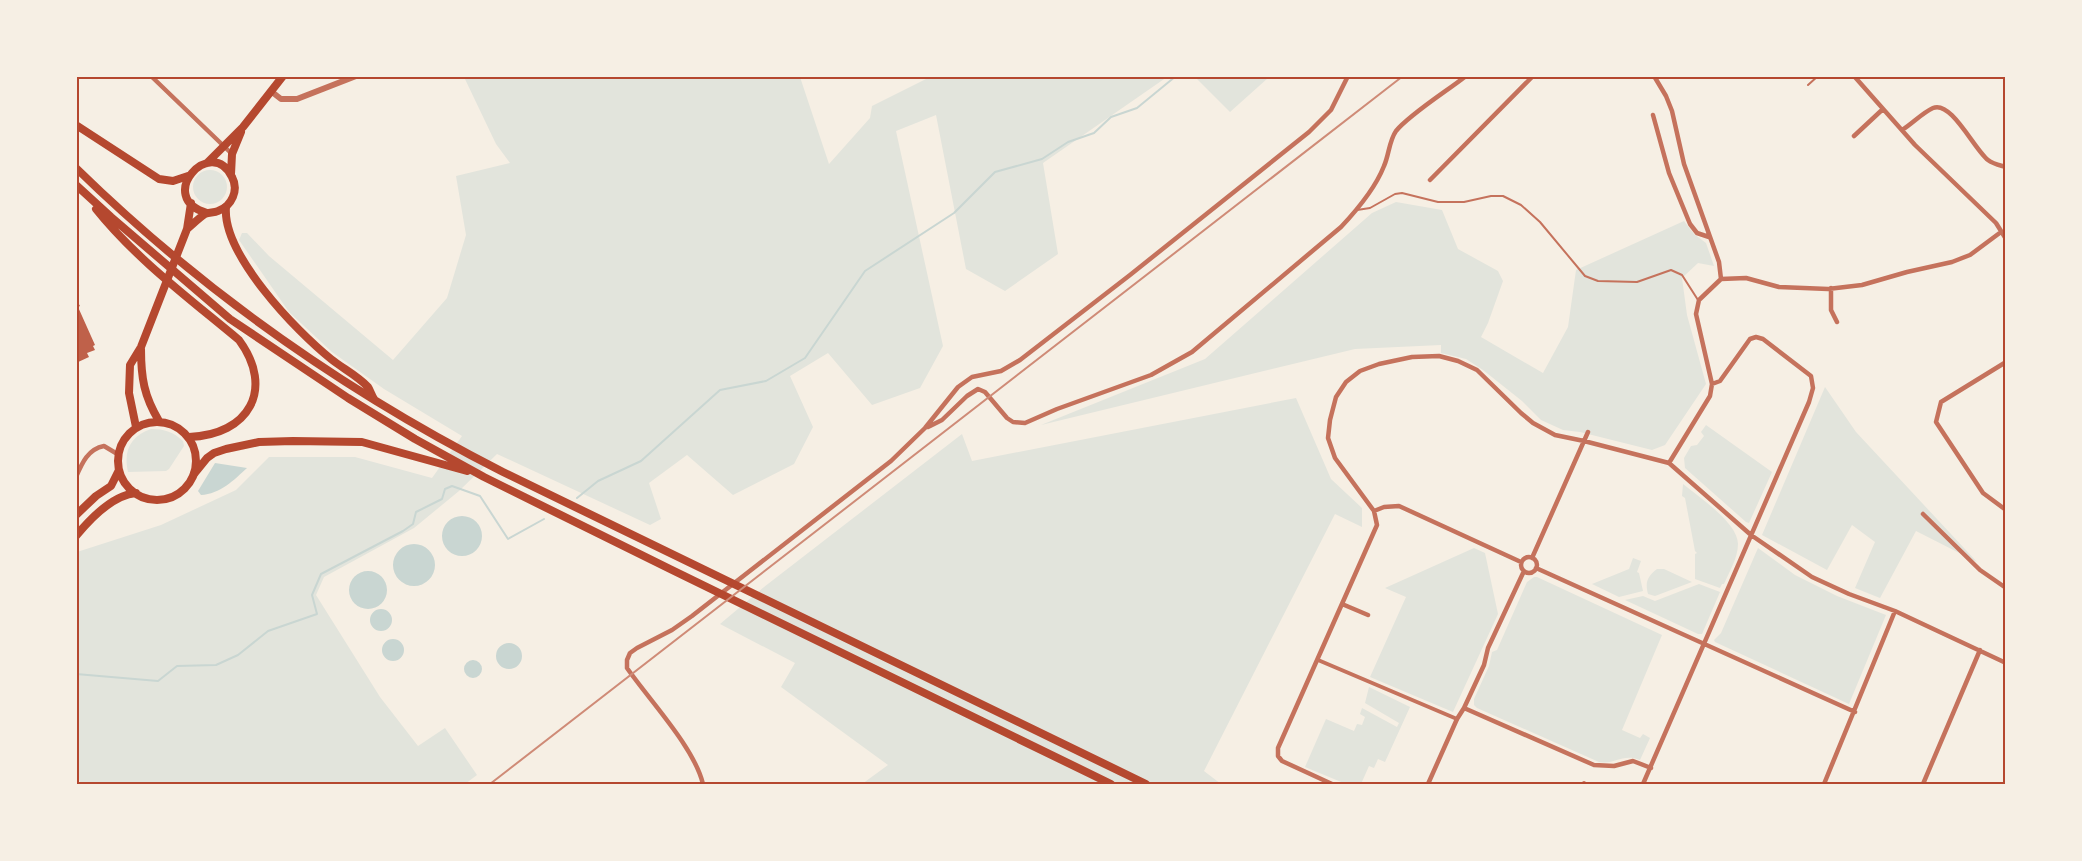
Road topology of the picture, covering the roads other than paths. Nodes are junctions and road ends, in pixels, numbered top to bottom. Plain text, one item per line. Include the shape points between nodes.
1 (151, 76) edge
2 (283, 76) edge
3 (356, 76) edge
4 (1466, 76) edge
5 (1533, 76) edge
6 (1654, 76) edge
7 (1818, 76) edge
8 (1854, 76) edge
9 (1346, 78) edge
10 (1808, 85) dead end
11 (272, 92) junction
12 (1883, 110) junction
13 (1653, 115) dead end
14 (76, 125) edge
15 (243, 127) junction
16 (1902, 130) junction
17 (1854, 136) dead end
18 (224, 147) junction
19 (232, 154) junction
20 (207, 163) junction
21 (2006, 166) edge
22 (76, 168) edge
23 (231, 174) junction
24 (188, 176) junction
25 (1430, 180) dead end
26 (77, 185) edge
27 (190, 203) junction
28 (226, 207) junction
29 (1357, 210) junction
30 (207, 213) junction
31 (187, 229) junction
32 (2001, 232) junction
33 (1709, 237) junction
34 (2006, 239) edge
35 (1721, 279) junction
36 (1831, 288) junction
37 (1699, 300) junction
38 (1837, 322) dead end
39 (141, 347) junction
40 (2006, 362) edge
41 (1712, 384) junction
42 (374, 400) junction
43 (159, 421) junction
44 (136, 428) junction
45 (925, 428) junction
46 (1588, 432) dead end
47 (189, 437) junction
48 (1584, 441) junction
49 (119, 455) junction
50 (1669, 463) junction
51 (119, 470) junction
52 (194, 474) junction
53 (76, 477) edge
54 (484, 477) junction
55 (136, 493) junction
56 (2006, 510) edge
57 (1374, 511) junction
58 (1923, 514) dead end
59 (76, 515) edge
60 (1750, 535) junction
61 (76, 536) edge
62 (1532, 558) junction
63 (1521, 562) junction
64 (1536, 568) junction
65 (1524, 571) junction
66 (2006, 588) edge
67 (1342, 604) junction
68 (1895, 611) junction
69 (1368, 615) dead end
70 (1704, 645) junction
71 (1980, 650) junction
72 (1318, 660) junction
73 (2006, 663) edge
74 (1464, 708) junction
75 (1855, 712) junction
76 (1457, 719) junction
77 (1651, 768) junction
78 (703, 784) edge
79 (1111, 784) edge
80 (1146, 784) edge
81 (1332, 784) edge
82 (1428, 784) edge
83 (1643, 784) edge
84 (1824, 784) edge
85 (1923, 784) edge

1 - 18 street
2 - 11 main road
3 - 11 street via 297,99 281,99
4 - 29 street via 1400,127 1378,178
5 - 25 street
6 - 33 street via 1672,111 1684,164
7 - 10 lane
8 - 12 street
9 - 45 street via 1331,110 1309,132 1035,349 1001,371 972,377 958,387
11 - 15 main road
12 - 16 street
12 - 17 street
13 - 33 street via 1669,173 1690,224
14 - 24 highway via 159,179 173,181
15 - 18 main road
15 - 19 main road
16 - 21 street via 1940,106 1948,110 1980,153 1990,162
16 - 32 street
18 - 19 street
18 - 20 main road
19 - 23 main road
20 - 23 main road via 221,165
20 - 24 main road
22 - 42 highway via 214,289 288,344
23 - 28 main road via 234,195
24 - 27 main road via 185,190
26 - 47 highway via 108,224 239,340 249,354 256,380 246,415 210,435
26 - 54 highway via 230,319 348,398
27 - 30 main road
27 - 31 main road
28 - 30 main road
28 - 42 highway via 232,240 257,281 307,338 368,387
29 - 37 lane via 1401,193 1438,202 1503,196 1540,222 1585,276 1598,281 1637,282 1671,270 1682,275
29 - 45 street via 1309,256 1192,352 1151,375 1025,423 1013,422 982,390 974,390 942,420
30 - 31 main road
31 - 39 main road
32 - 34 street
32 - 36 street via 1971,255 1952,262 1862,285
33 - 35 street
35 - 36 street via 1746,278 1779,286
35 - 37 street
36 - 38 street via 1831,310
37 - 41 street via 1696,314
39 - 43 main road via 141,375 148,403
39 - 44 main road via 128,376
40 - 56 street via 1941,402 1936,422 1983,494
41 - 50 street via 1707,404
41 - 60 street via 1720,381 1750,339 1756,337 1811,376 1809,402
42 - 80 highway via 503,472
43 - 44 main road
43 - 47 main road via 176,426
44 - 49 main road via 124,440
45 - 78 street via 882,468 692,616 630,653 627,668 684,745
46 - 48 street
47 - 52 main road via 196,455
48 - 50 street
48 - 57 street via 1556,435 1533,423 1477,370 1458,361 1438,356 1379,364 1346,382 1336,397 1328,438 1335,458
48 - 62 street
49 - 51 main road
49 - 53 street via 104,446 96,447 83,461
50 - 60 street
51 - 55 main road
51 - 59 main road via 111,486
52 - 54 highway via 214,453 259,442 293,441 362,442
52 - 55 main road via 180,493 170,498 158,500
54 - 79 highway
55 - 61 main road via 104,508
57 - 63 street via 1399,506
57 - 67 street via 1377,525
58 - 66 street via 1980,570
60 - 68 street via 1812,577
60 - 70 street
62 - 63 street
62 - 64 street
63 - 65 street
64 - 65 street via 1530,573
64 - 70 street
65 - 74 street
67 - 69 street
67 - 72 street
68 - 71 street
68 - 75 street
70 - 75 street
70 - 77 street
71 - 73 street
71 - 85 street
72 - 76 street
72 - 81 street via 1278,748 1278,756
74 - 76 street
74 - 77 street via 1594,765 1614,766 1633,761
75 - 84 street
76 - 82 street
77 - 83 street

